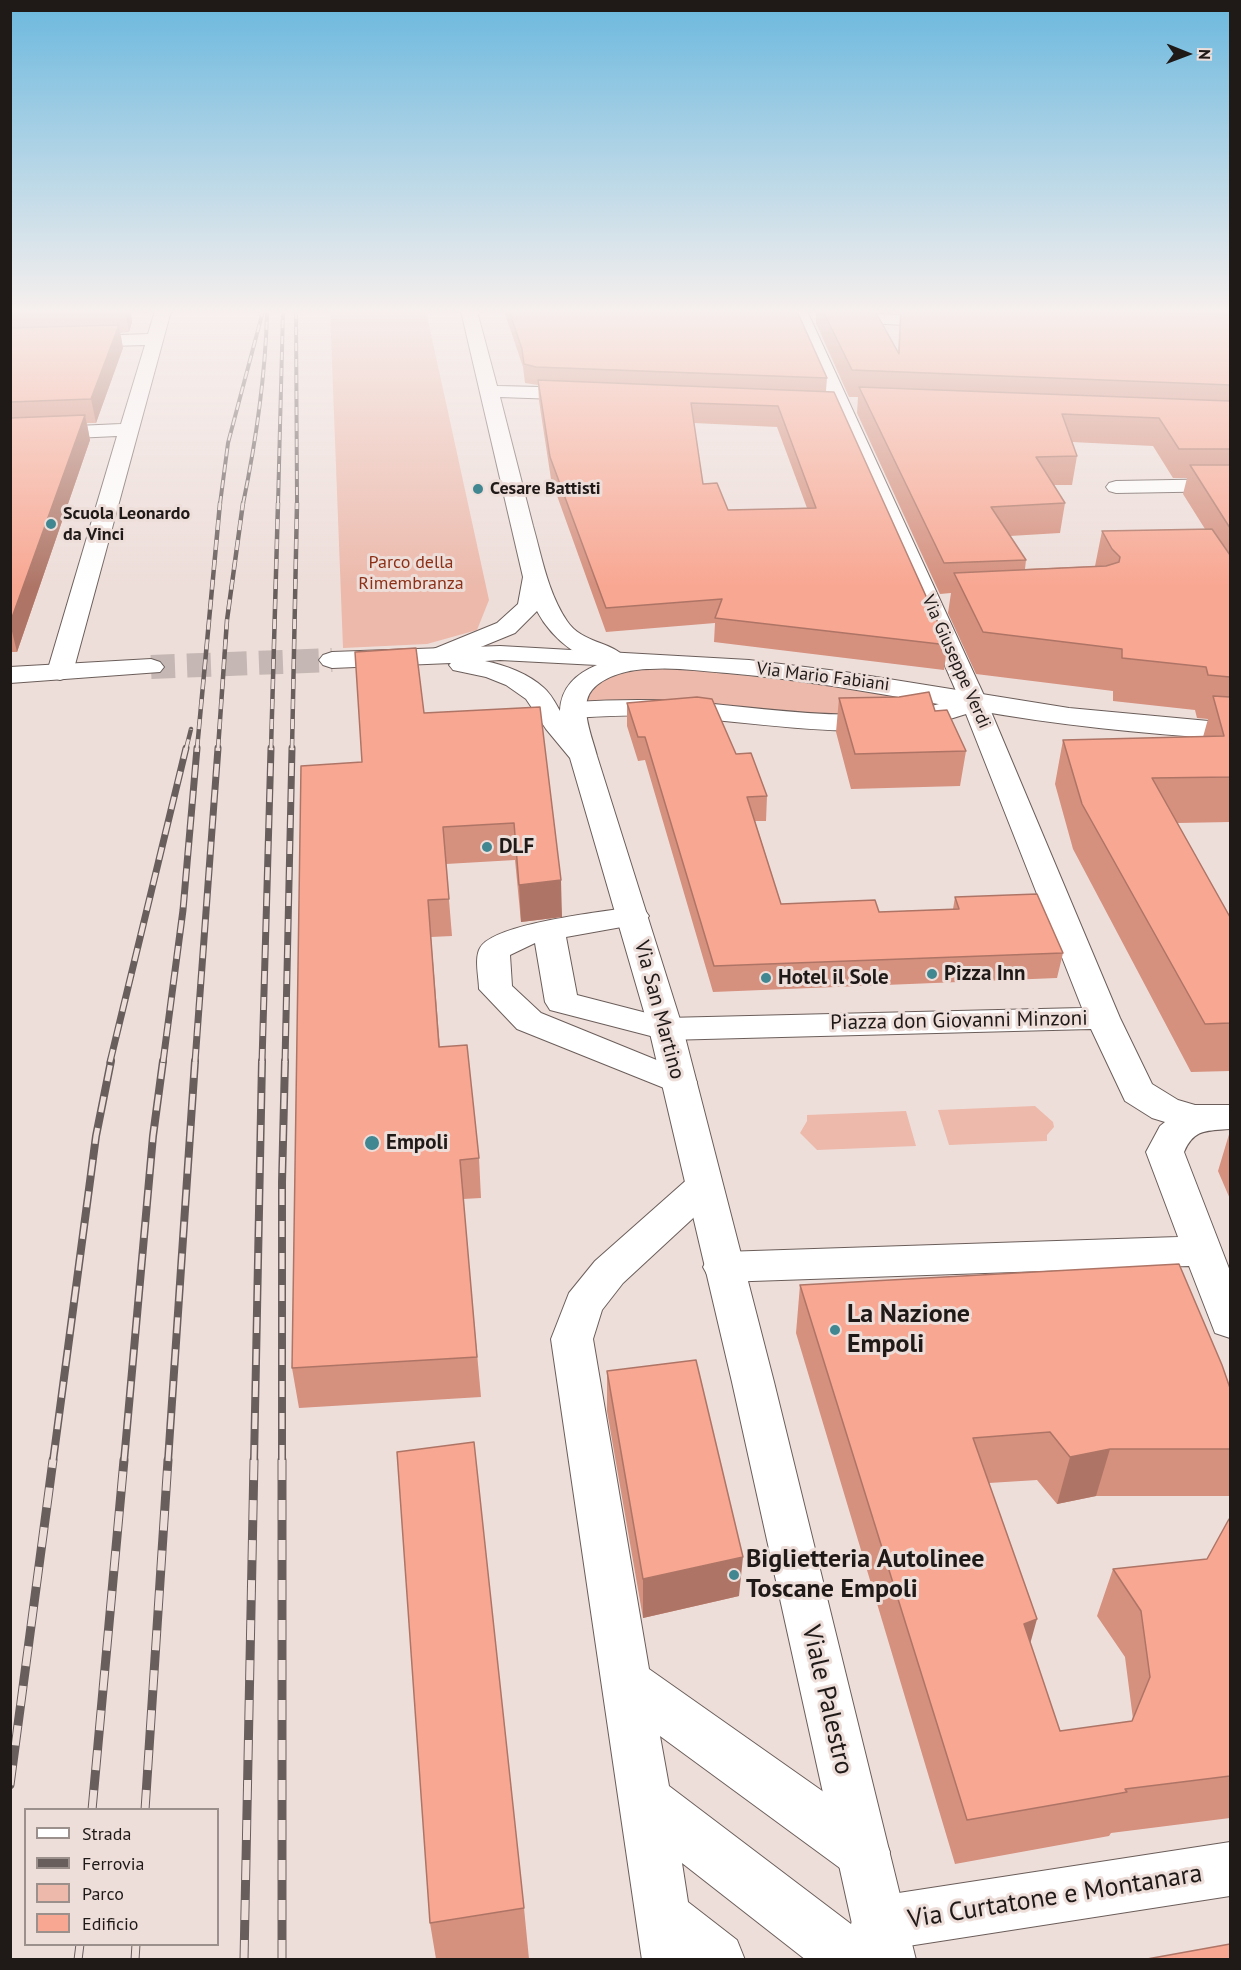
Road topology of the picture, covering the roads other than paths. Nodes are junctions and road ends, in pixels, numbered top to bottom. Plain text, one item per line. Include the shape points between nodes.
1 (137, 403) edge
2 (493, 403) edge
3 (829, 403) joint
4 (864, 405) edge
5 (129, 430) junction
6 (10, 435) edge
7 (1230, 485) edge
8 (1116, 487) dead end
9 (535, 578) junction
10 (440, 655) junction
11 (611, 657) junction
12 (392, 659) junction
13 (332, 660) tunnel mouth
14 (659, 662) junction
15 (151, 668) tunnel mouth
16 (60, 672) junction
17 (10, 675) edge
18 (974, 702) junction
19 (573, 710) junction
20 (1230, 731) edge
21 (583, 756) junction
22 (633, 916) junction
23 (549, 931) junction
24 (1104, 1018) junction
25 (666, 1029) junction
26 (679, 1082) junction
27 (1230, 1117) edge
28 (1194, 1118) junction
29 (704, 1186) junction
30 (1202, 1251) junction
31 (723, 1267) junction
32 (1230, 1322) edge
33 (625, 1681) junction
34 (644, 1800) junction
35 (863, 1852) junction
36 (1230, 1869) edge
37 (666, 1938) edge
38 (873, 1948) edge
39 (717, 1959) edge

1 - 5 street
2 - 9 street
3 - 4 street
3 - 18 street, Via Giuseppe Verdi via 942,603
5 - 6 street
5 - 16 street
7 - 8 street
9 - 10 street via 529,606 506,628
9 - 11 street via 550,616 565,637 587,650
10 - 11 street, Via Mario Fabiani
10 - 12 street, Via Mario Fabiani
11 - 14 street, Via Mario Fabiani
12 - 13 street
12 - 21 street via 455,663 492,670 515,680 536,693
14 - 18 street, Via Mario Fabiani via 764,669
14 - 19 street via 613,668 590,680 580,687
15 - 16 street
16 - 17 street
18 - 19 street, Via Mario Fabiani via 920,719 858,721 690,709
18 - 20 street, Via Mario Fabiani via 1111,722
18 - 24 street, Via Giuseppe Verdi
19 - 21 street, Via San Martino
21 - 22 street, Via San Martino
22 - 23 street
22 - 25 street, Via San Martino
23 - 25 street, Piazza don Giovanni Minzoni via 562,1002
23 - 26 street via 520,936 494,951 496,988 529,1021
24 - 25 street, Piazza don Giovanni Minzoni
24 - 28 street, Piazza don Giovanni Minzoni via 1138,1092 1165,1109
25 - 26 street, Via San Martino
26 - 29 street, Via San Martino
27 - 28 street, Piazza don Giovanni Minzoni
28 - 30 street via 1173,1135 1165,1152
29 - 31 street, Via San Martino
29 - 33 street via 603,1280 583,1304 572,1339
30 - 31 street
30 - 32 street
31 - 35 street, Viale Palestro
33 - 34 street
33 - 35 street
34 - 37 street
34 - 38 street
35 - 38 street, Viale Palestro
36 - 38 street, Via Curtatone e Montanara
37 - 39 street

